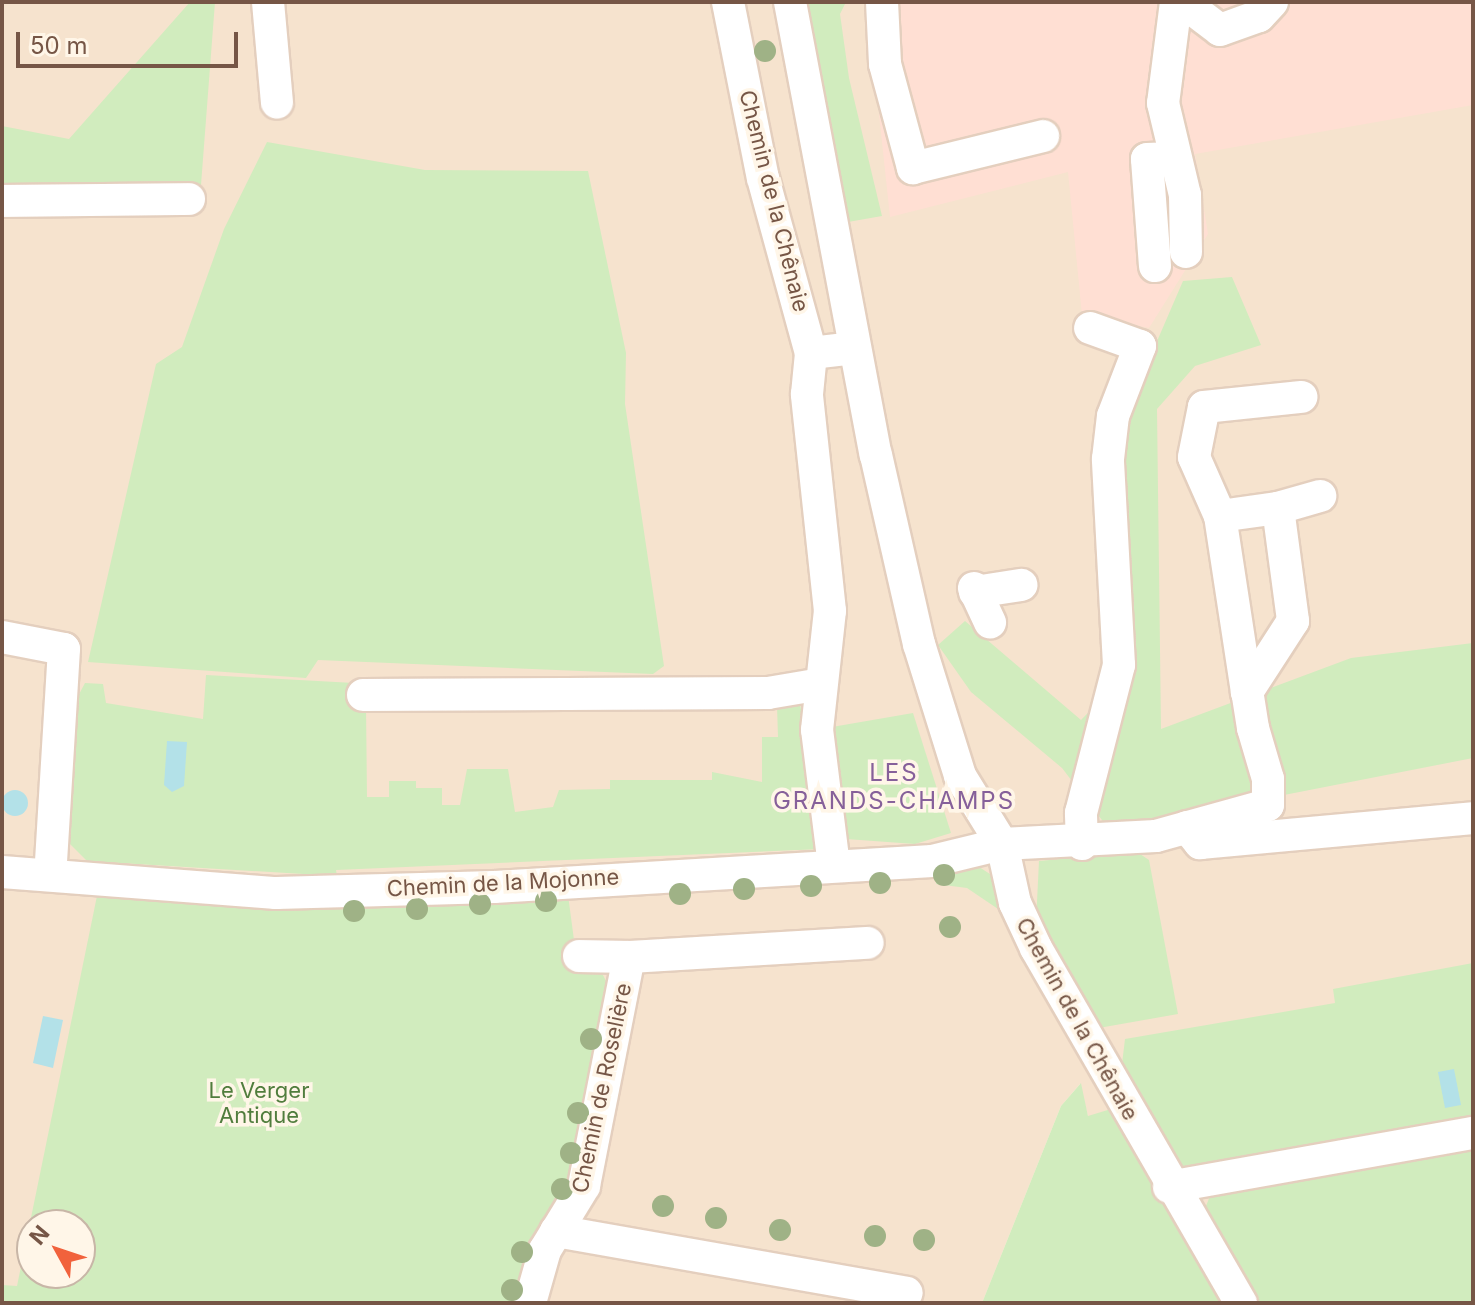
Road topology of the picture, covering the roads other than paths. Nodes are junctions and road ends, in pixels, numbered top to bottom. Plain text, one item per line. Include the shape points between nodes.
1 (268, 2) edge
2 (728, 2) edge
3 (790, 2) edge
4 (882, 2) edge
5 (1176, 2) edge
6 (1183, 2) edge
7 (1272, 2) edge
8 (1220, 30) junction
9 (1169, 56) junction
10 (277, 103) dead end
11 (1043, 136) dead end
12 (1174, 158) junction
13 (189, 199) dead end
14 (2, 201) edge
15 (1186, 252) dead end
16 (1155, 266) dead end
17 (1090, 328) dead end
18 (855, 348) junction
19 (811, 353) junction
20 (1301, 397) dead end
21 (1320, 496) dead end
22 (1278, 508) junction
23 (1220, 516) junction
24 (1021, 585) dead end
25 (990, 623) dead end
26 (2, 637) edge
27 (821, 684) junction
28 (1247, 692) junction
29 (363, 695) dead end
30 (1473, 818) edge
31 (1187, 827) junction
32 (1002, 844) junction
33 (1082, 844) junction
34 (834, 866) junction
35 (2, 872) edge
36 (50, 875) junction
37 (868, 943) dead end
38 (579, 956) dead end
39 (629, 957) junction
40 (1473, 1133) edge
41 (1169, 1187) junction
42 (556, 1231) junction
43 (907, 1293) dead end
44 (530, 1303) edge
45 (1241, 1303) edge

1 - 10 street
2 - 19 street, Chemin de la Chênaie via 763,178
3 - 18 street, Chemin de la Chênaie
4 - 11 street via 885,64 913,168
5 - 9 street
6 - 8 street
7 - 8 street via 1259,16
8 - 9 street
9 - 12 street via 1163,103
12 - 15 street via 1188,216
12 - 16 street via 1147,159
13 - 14 street
17 - 33 street via 1140,346 1113,416 1108,459 1119,665 1081,813
18 - 19 street
18 - 32 street, Chemin de la Chênaie via 919,644 965,787
19 - 27 street, Chemin de la Chênaie via 807,394 830,611
20 - 23 street via 1204,407 1194,457
21 - 22 street
22 - 23 street
22 - 28 street via 1293,621
23 - 28 street
24 - 25 street via 975,590
26 - 36 street via 64,649
27 - 29 street via 768,693
27 - 34 street, Chemin de la Chênaie via 817,730
28 - 31 street, Chemin de la Mojonne via 1268,805
30 - 31 street via 1200,843
31 - 33 street, Chemin de la Mojonne
32 - 33 street, Chemin de la Mojonne
32 - 34 street, Chemin de la Mojonne via 932,861
32 - 41 street, Chemin de la Chênaie via 1017,911
34 - 36 street, Chemin de la Mojonne via 276,893
35 - 36 street, Chemin de la Mojonne
37 - 39 street, Chemin de Roselière
38 - 39 street, Chemin de Roselière
39 - 42 street, Chemin de Roselière via 584,1186
40 - 41 street
41 - 45 street, Chemin de la Chênaie
42 - 43 street
42 - 44 street, Chemin de Roselière

